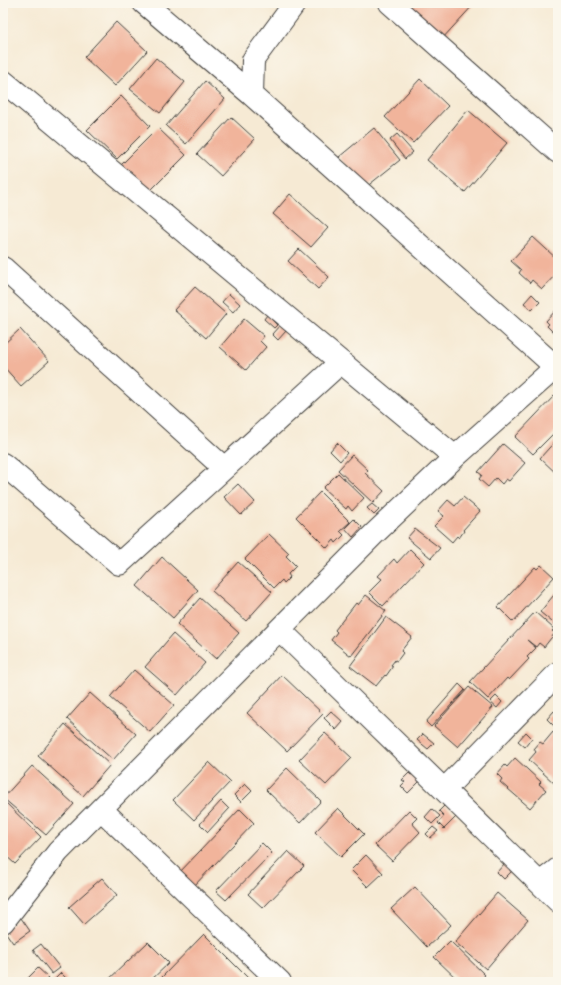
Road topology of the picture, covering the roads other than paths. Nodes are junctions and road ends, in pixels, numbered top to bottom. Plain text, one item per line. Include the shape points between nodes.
1 (144, 3) edge
2 (295, 3) edge
3 (390, 3) edge
4 (3, 80) edge
5 (252, 95) junction
6 (558, 152) edge
7 (3, 268) edge
8 (341, 362) junction
9 (557, 368) edge
10 (455, 457) junction
11 (3, 464) edge
12 (224, 468) junction
13 (280, 630) junction
14 (558, 673) edge
15 (444, 790) junction
16 (101, 809) junction
17 (558, 869) edge
18 (540, 883) junction
19 (558, 901) edge
20 (3, 922) edge
21 (280, 982) edge

1 - 5 street
2 - 5 street via 253,60
3 - 6 street
4 - 8 street
5 - 9 street
7 - 12 street
8 - 10 street
8 - 12 street
9 - 10 street
10 - 13 street via 374,534
11 - 12 street via 119,564
13 - 15 street
13 - 16 street
14 - 15 street
15 - 18 street
16 - 20 street via 58,852
16 - 21 street
17 - 18 street
18 - 19 street

